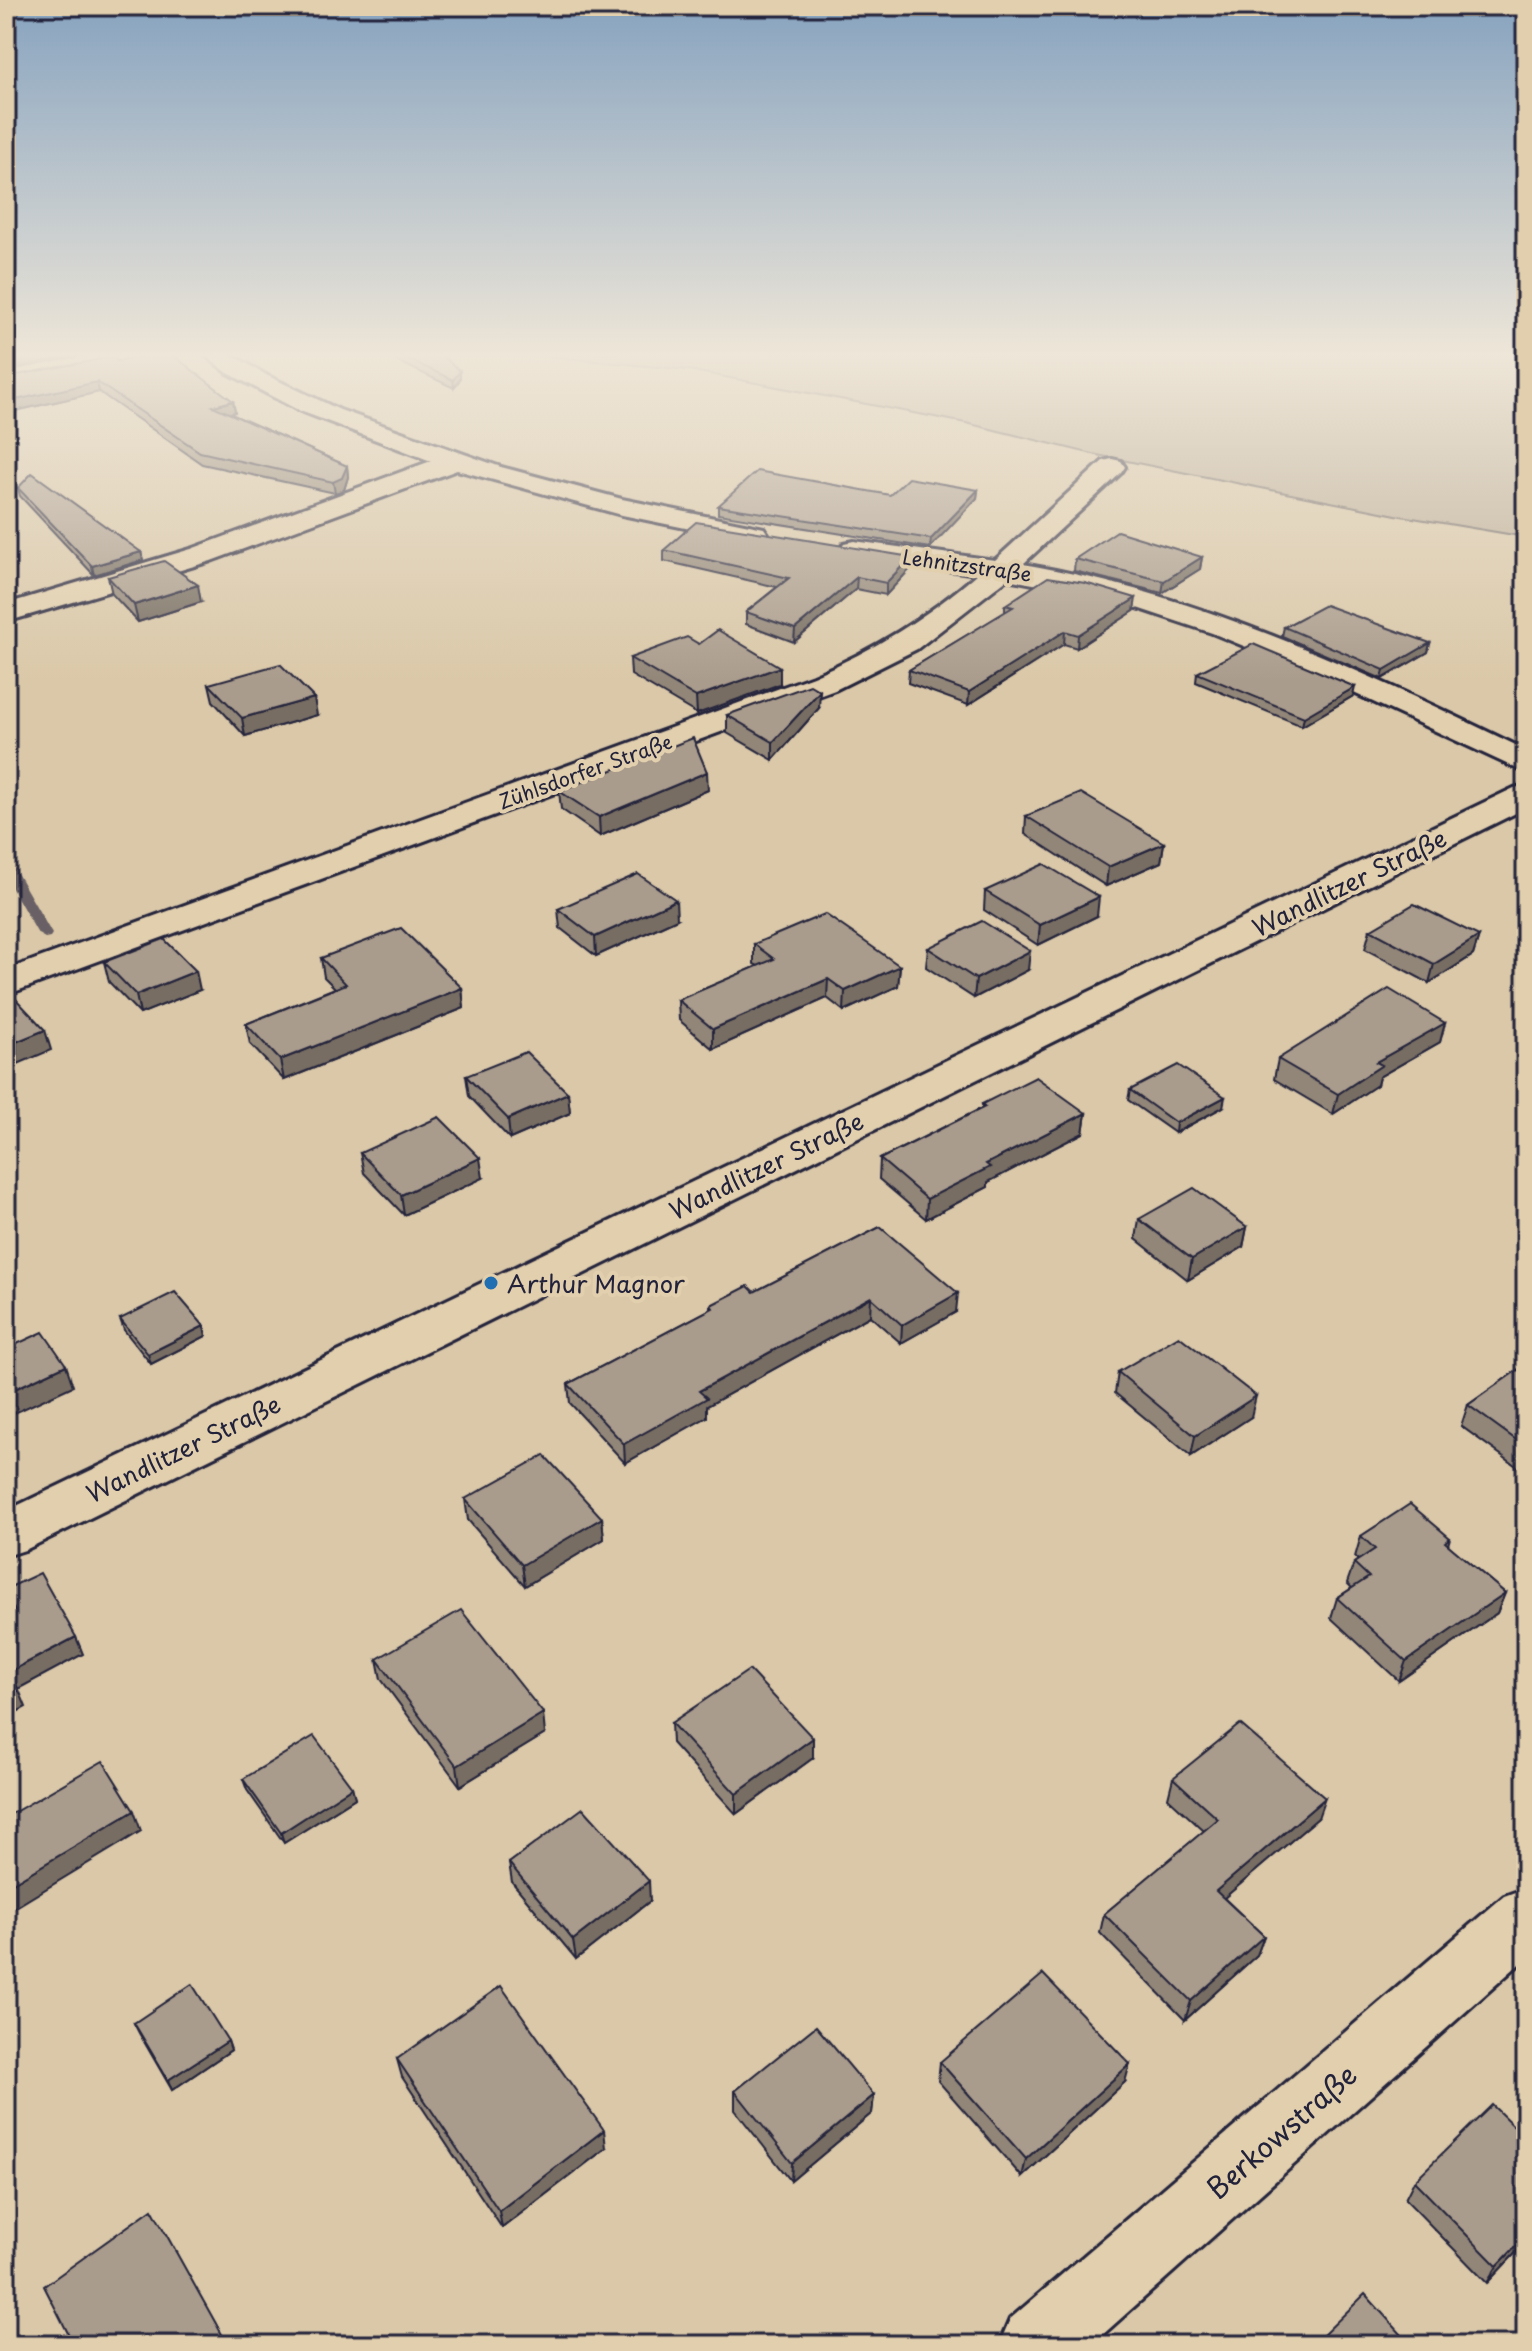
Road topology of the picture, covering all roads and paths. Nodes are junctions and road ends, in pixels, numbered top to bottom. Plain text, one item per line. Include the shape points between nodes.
1 (452, 463) edge
2 (457, 463) edge
3 (1112, 467) dead end
4 (778, 538) edge
5 (822, 545) edge
6 (1000, 569) junction
7 (6, 613) edge
8 (1526, 763) edge
9 (1526, 795) edge
10 (6, 983) edge
11 (6, 1535) edge
12 (1526, 1917) edge
13 (1036, 2345) edge

1 - 7 street via 201,555
2 - 4 street via 611,505
3 - 6 street, Zühlsdorfer Straße
5 - 6 street, Lehnitzstraße
6 - 8 street, Lehnitzstraße via 1119,593 1233,631 1396,700
6 - 10 street, Zühlsdorfer Straße via 903,645 824,683
9 - 11 street, Wandlitzer Straße
12 - 13 street, Berkowstraße

